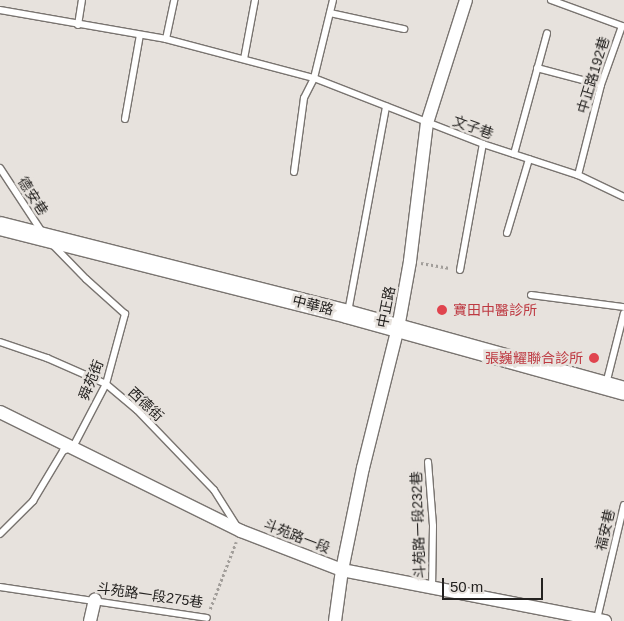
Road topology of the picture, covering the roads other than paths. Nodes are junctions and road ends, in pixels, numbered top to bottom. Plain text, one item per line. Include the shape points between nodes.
1 (82, 0) edge
2 (174, 0) edge
3 (255, 0) edge
4 (334, 0) edge
5 (466, 0) edge
6 (551, 0) edge
7 (0, 10) edge
8 (330, 13) junction
9 (78, 25) junction
10 (404, 29) dead end
11 (547, 32) dead end
12 (140, 35) junction
13 (166, 39) junction
14 (244, 59) junction
15 (537, 68) junction
16 (314, 78) junction
17 (601, 85) junction
18 (386, 107) junction
19 (125, 119) dead end
20 (427, 123) junction
21 (484, 144) junction
22 (514, 154) junction
23 (529, 159) junction
24 (1, 171) edge
25 (294, 172) dead end
26 (578, 175) junction
27 (624, 197) edge
28 (0, 226) edge
29 (507, 233) dead end
30 (45, 237) junction
31 (460, 270) road end
32 (531, 295) dead end
33 (624, 307) edge
34 (624, 313) edge
35 (347, 314) junction
36 (398, 328) junction
37 (0, 342) edge
38 (106, 384) junction
39 (605, 386) junction
40 (624, 391) edge
41 (0, 412) edge
42 (74, 446) junction
43 (428, 462) dead end
44 (624, 505) edge
45 (240, 531) junction
46 (0, 534) edge
47 (342, 570) junction
48 (0, 587) edge
49 (432, 587) junction
50 (95, 600) junction
51 (207, 618) road end
52 (601, 620) edge
53 (90, 621) edge
54 (335, 621) edge

1 - 9 lane
2 - 13 lane
3 - 14 lane
4 - 8 lane
5 - 20 street, 中正路
6 - 17 lane, 中正路192巷 via 622,26
7 - 9 lane, 文子巷
8 - 10 lane
8 - 16 lane
9 - 12 lane, 文子巷
11 - 15 lane
12 - 13 lane, 文子巷
12 - 19 lane
13 - 14 lane, 文子巷
14 - 16 lane, 文子巷
15 - 17 lane
15 - 22 lane
16 - 18 lane, 文子巷
16 - 25 lane via 304,98
17 - 26 lane, 中正路192巷
18 - 20 lane, 文子巷
18 - 35 lane
20 - 21 lane, 文子巷
20 - 36 street, 中正路
21 - 22 lane, 文子巷
21 - 31 lane
22 - 23 lane, 文子巷
23 - 26 lane, 文子巷
23 - 29 lane
24 - 30 lane, 德安巷
26 - 27 lane, 文子巷
28 - 30 main road, 中華路
30 - 35 main road, 中華路
30 - 38 lane, 舜苑街 via 125,314
32 - 33 lane
34 - 39 lane
35 - 36 main road, 中華路
36 - 39 main road, 中華路
36 - 47 street, 中正路 via 363,468
37 - 38 lane, 西德街
38 - 42 lane, 舜苑街
38 - 45 lane, 西德街 via 137,410 214,490
39 - 40 main road, 中華路
41 - 42 street, 斗苑路一段
42 - 45 street, 斗苑路一段
42 - 46 lane, 舜苑街 via 63,451 33,501
43 - 49 lane, 斗苑路一段232巷
44 - 52 lane, 福安巷
45 - 47 street, 斗苑路一段
47 - 49 street, 斗苑路一段
47 - 54 street, 中正路
48 - 50 lane, 斗苑路一段275巷
49 - 52 street, 斗苑路一段
50 - 51 lane, 斗苑路一段275巷
50 - 53 street

